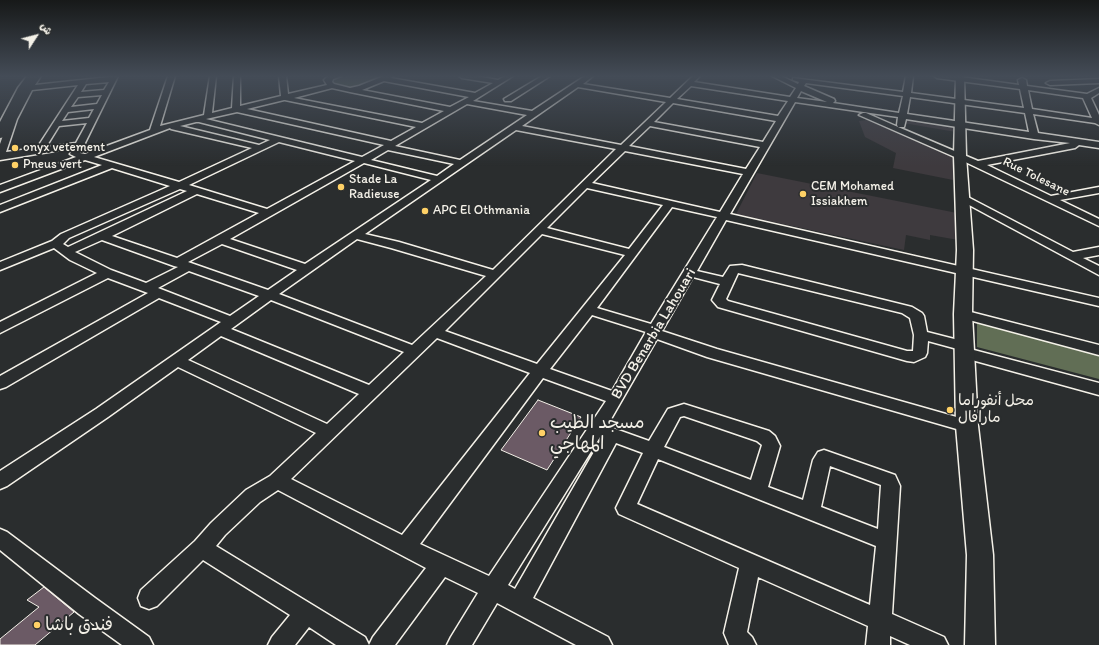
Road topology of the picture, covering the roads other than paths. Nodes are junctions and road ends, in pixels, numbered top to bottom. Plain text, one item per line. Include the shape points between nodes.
1 (14, 106) edge
2 (20, 106) edge
3 (68, 106) edge
4 (99, 106) joint
5 (162, 106) edge
6 (209, 106) edge
7 (249, 106) edge
8 (325, 106) edge
9 (432, 106) edge
10 (459, 106) edge
11 (490, 106) edge
12 (545, 106) edge
13 (664, 106) edge
14 (706, 106) edge
15 (788, 106) edge
16 (867, 106) edge
17 (878, 106) edge
18 (904, 106) edge
19 (960, 106) edge
20 (995, 106) edge
21 (1027, 106) edge
22 (1091, 106) edge
23 (236, 109) junction
24 (65, 110) junction
25 (452, 110) junction
26 (1028, 111) junction
27 (533, 114) junction
28 (902, 115) junction
29 (208, 116) junction
30 (196, 119) junction
31 (781, 119) junction
32 (92, 120) junction
33 (647, 122) junction
34 (1098, 122) edge
35 (56, 124) junction
36 (960, 124) junction
37 (168, 126) junction
38 (424, 126) junction
39 (514, 127) junction
40 (900, 130) junction
41 (154, 131) junction
42 (0, 134) edge
43 (1034, 136) junction
44 (279, 139) junction
45 (1085, 144) junction
46 (79, 145) junction
47 (389, 145) junction
48 (765, 145) junction
49 (1099, 145) edge
50 (622, 147) junction
51 (261, 148) junction
52 (40, 150) junction
53 (960, 156) junction
54 (0, 157) edge
55 (84, 157) junction
56 (364, 159) junction
57 (461, 163) junction
58 (978, 164) junction
59 (111, 165) junction
60 (749, 172) junction
61 (439, 179) junction
62 (585, 184) junction
63 (179, 186) junction
64 (0, 189) edge
65 (1099, 190) edge
66 (196, 191) junction
67 (962, 197) junction
68 (1050, 199) junction
69 (670, 203) junction
70 (0, 209) edge
71 (269, 212) junction
72 (723, 215) junction
73 (1099, 223) edge
74 (540, 230) junction
75 (102, 236) junction
76 (357, 236) junction
77 (220, 240) junction
78 (56, 242) junction
79 (1099, 251) edge
80 (66, 252) junction
81 (632, 253) junction
82 (1073, 256) junction
83 (183, 264) junction
84 (0, 266) edge
85 (306, 269) junction
86 (965, 271) junction
87 (1099, 271) edge
88 (107, 273) junction
89 (690, 274) junction
90 (495, 275) junction
91 (727, 282) junction
92 (153, 290) junction
93 (270, 295) junction
94 (1099, 302) edge
95 (589, 310) junction
96 (964, 314) junction
97 (232, 322) junction
98 (0, 328) edge
99 (220, 330) junction
100 (654, 331) junction
101 (435, 332) junction
102 (921, 335) junction
103 (966, 350) junction
104 (1099, 350) edge
105 (415, 351) junction
106 (178, 361) junction
107 (540, 371) junction
108 (0, 383) edge
109 (1099, 389) edge
110 (371, 392) junction
111 (616, 399) junction
112 (967, 426) junction
113 (329, 432) junction
114 (604, 432) junction
115 (653, 450) junction
116 (2, 481) edge
117 (277, 482) junction
118 (757, 491) junction
119 (810, 511) junction
120 (0, 538) edge
121 (886, 541) junction
122 (406, 546) junction
123 (202, 548) junction
124 (751, 563) junction
125 (441, 565) junction
126 (493, 589) junction
127 (149, 598) dead end
128 (519, 603) junction
129 (306, 613) junction
130 (882, 620) junction
131 (350, 643) edge
132 (141, 645) edge
133 (280, 645) edge
134 (380, 645) edge
135 (459, 645) edge
136 (600, 645) edge
137 (744, 645) edge
138 (878, 645) edge
139 (936, 645) edge
140 (980, 645) edge

1 - 42 highway
2 - 54 street
3 - 24 street
4 - 24 street
4 - 32 street
5 - 41 street
6 - 29 street
7 - 23 street
8 - 38 street
9 - 25 street
10 - 25 street
11 - 27 street
12 - 27 street
13 - 33 street
14 - 31 street
15 - 31 street, BVD Benarbia Lahouari
16 - 40 street, Rue Tolesane
17 - 28 street
18 - 28 street
19 - 36 main road
20 - 26 street
21 - 26 street
22 - 34 street
23 - 29 street
23 - 47 street
24 - 35 street
25 - 38 street
26 - 34 street
26 - 43 street
27 - 39 street
28 - 36 street
28 - 40 street
29 - 30 street
30 - 37 street
30 - 44 street
31 - 48 street, BVD Benarbia Lahouari
32 - 35 street
32 - 46 street
33 - 48 street
33 - 50 street
35 - 52 street
36 - 43 street
36 - 53 main road
37 - 41 street
37 - 51 street
38 - 47 street
39 - 50 street
39 - 57 street
40 - 53 street, Rue Tolesane
41 - 55 street
43 - 45 street
44 - 51 street
44 - 56 street
45 - 49 street
45 - 58 street
46 - 52 street
46 - 55 street via 75,154
47 - 56 street
47 - 57 street
48 - 60 street, BVD Benarbia Lahouari
50 - 60 street
50 - 62 street
51 - 63 street
52 - 54 street
53 - 58 street, Rue Tolesane
53 - 67 main road
55 - 59 street
55 - 64 street
56 - 61 street
56 - 71 street
57 - 61 street
58 - 68 street, Rue Tolesane
59 - 63 street
59 - 70 street
60 - 72 street, BVD Benarbia Lahouari
61 - 76 street
62 - 69 street
62 - 74 street
63 - 66 street
63 - 78 street
65 - 68 street
66 - 71 street
66 - 75 street
67 - 82 street
67 - 86 main road
68 - 73 street, Rue Tolesane
69 - 72 street
69 - 81 street
71 - 77 street
72 - 86 street
72 - 89 street, BVD Benarbia Lahouari
74 - 81 street
74 - 90 street
75 - 80 street
75 - 83 street
76 - 85 street
76 - 90 street
77 - 83 street
77 - 85 street
78 - 80 street
78 - 84 street
79 - 82 street
80 - 88 street
81 - 95 street
82 - 87 street
83 - 92 street
83 - 93 street
85 - 93 street
86 - 94 street
86 - 96 main road
88 - 92 street
88 - 98 street
89 - 91 street
89 - 100 street, BVD Benarbia Lahouari
90 - 101 street
91 - 102 street via 734,269 742,269 907,310 917,316
91 - 102 street via 719,300 723,304 914,358 920,353
92 - 97 street
92 - 108 street
93 - 97 street
93 - 105 street
95 - 100 street
95 - 107 street
96 - 103 main road
96 - 104 street
97 - 99 street
99 - 106 street
99 - 110 street
100 - 111 street, BVD Benarbia Lahouari
100 - 112 street via 712,353
101 - 105 street
101 - 107 street
102 - 103 street
103 - 109 street
103 - 112 main road
105 - 110 street
106 - 113 street
106 - 116 street
107 - 111 street
107 - 122 street
110 - 113 street
111 - 114 street, BVD Benarbia Lahouari
112 - 140 main road via 980,555
113 - 117 street
114 - 115 street
114 - 126 street, BVD Benarbia Lahouari
114 - 128 street
115 - 118 street
115 - 118 street via 674,413 679,410 763,436 771,446
115 - 124 street via 626,508
117 - 122 street
117 - 123 street via 253,496
118 - 119 street
119 - 121 street
119 - 121 street via 824,457 888,480 891,486
120 - 132 street
121 - 130 street
122 - 125 street
123 - 127 street
123 - 129 street
124 - 130 street
124 - 137 street via 735,633 739,642
125 - 126 street
125 - 134 street
126 - 128 street
126 - 135 street, BVD Benarbia Lahouari
128 - 136 street
129 - 131 street
129 - 133 street
130 - 138 street
130 - 139 street

